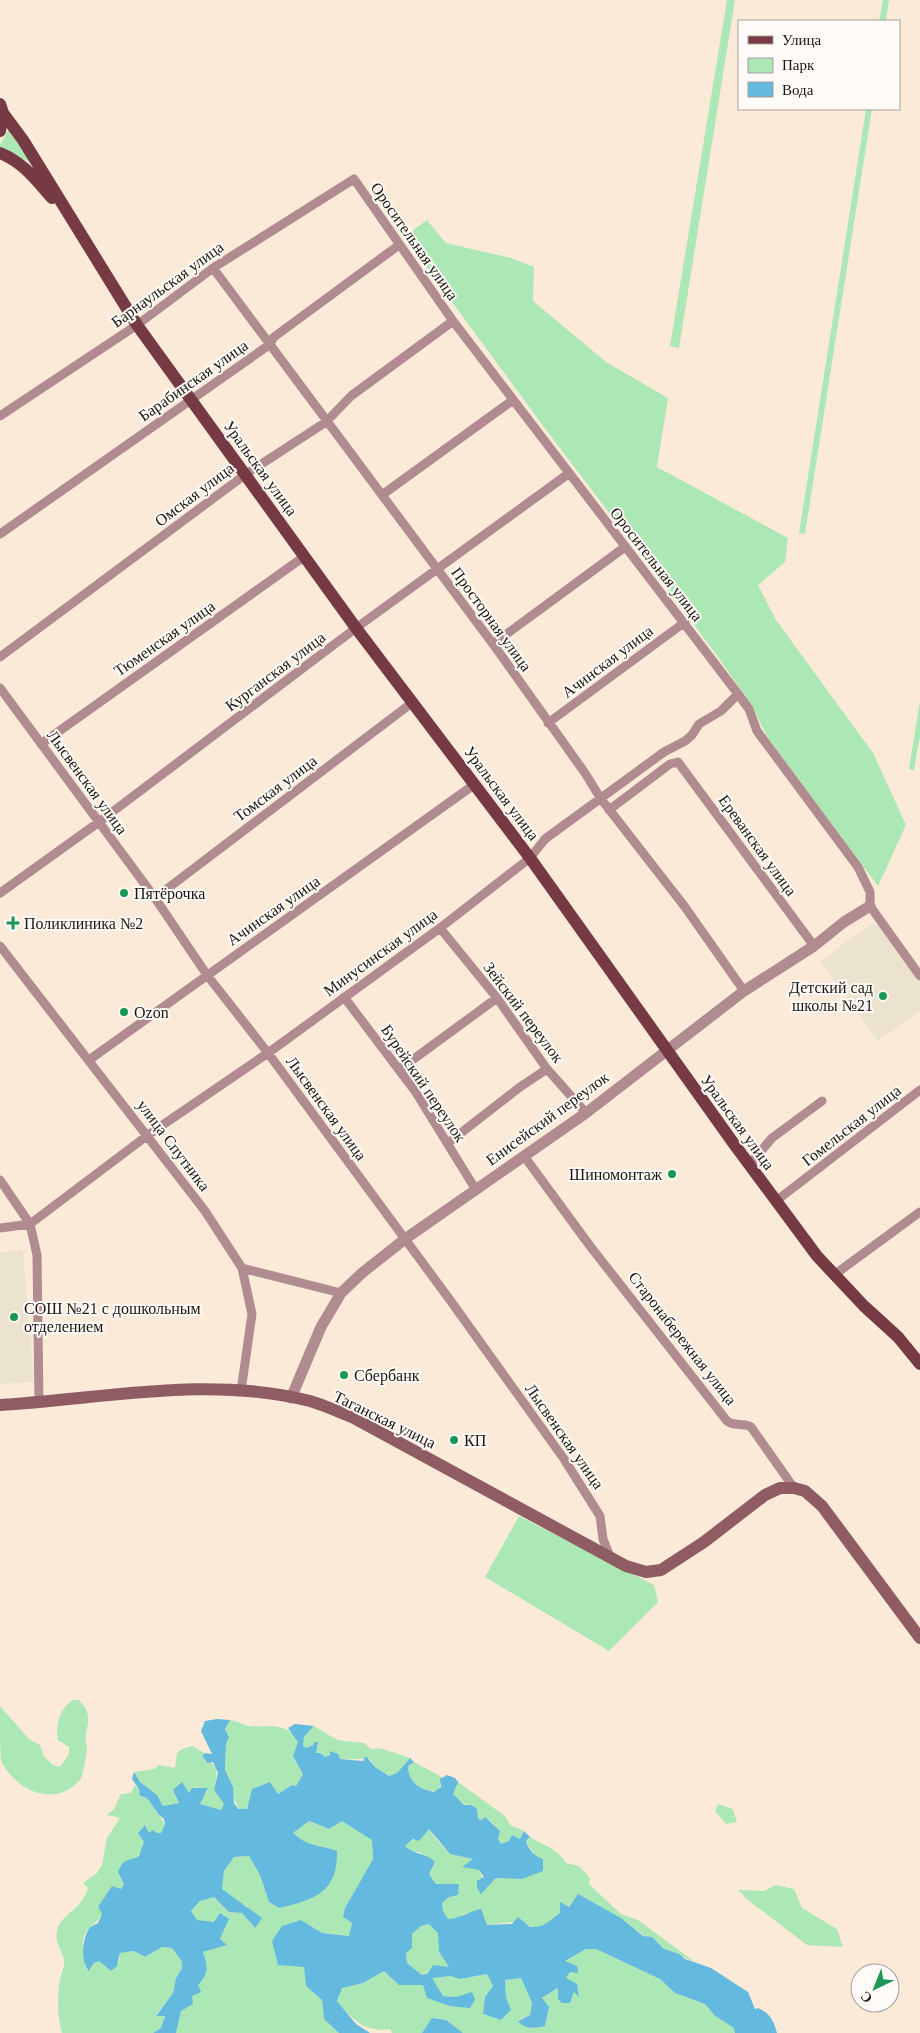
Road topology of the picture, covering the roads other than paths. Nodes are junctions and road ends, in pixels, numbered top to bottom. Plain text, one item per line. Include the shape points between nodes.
1 (1, 108) edge
2 (0, 131) edge
3 (0, 153) edge
4 (354, 179) joint
5 (75, 226) junction
6 (399, 245) junction
7 (213, 268) junction
8 (453, 321) junction
9 (137, 325) junction
10 (269, 345) junction
11 (191, 399) junction
12 (513, 400) junction
13 (0, 416) edge
14 (326, 422) junction
15 (246, 474) junction
16 (568, 474) junction
17 (382, 495) junction
18 (0, 534) edge
19 (625, 547) junction
20 (305, 556) junction
21 (437, 570) junction
22 (684, 622) junction
23 (356, 628) junction
24 (492, 644) junction
25 (0, 657) edge
26 (0, 688) edge
27 (738, 694) junction
28 (413, 702) junction
29 (548, 723) junction
30 (41, 744) junction
31 (475, 784) junction
32 (601, 799) junction
33 (609, 810) junction
34 (99, 822) junction
35 (530, 858) junction
36 (0, 893) edge
37 (154, 898) junction
38 (870, 906) junction
39 (440, 928) junction
40 (0, 946) edge
41 (814, 946) junction
42 (207, 975) junction
43 (920, 976) edge
44 (744, 991) junction
45 (344, 997) junction
46 (497, 998) junction
47 (666, 1050) junction
48 (268, 1053) junction
49 (89, 1060) junction
50 (548, 1069) junction
51 (400, 1070) junction
52 (920, 1090) edge
53 (822, 1101) dead end
54 (586, 1113) junction
55 (148, 1135) junction
56 (448, 1143) junction
57 (524, 1156) junction
58 (749, 1165) junction
59 (0, 1180) edge
60 (476, 1190) junction
61 (776, 1201) junction
62 (920, 1212) edge
63 (30, 1224) junction
64 (0, 1228) edge
65 (405, 1239) junction
66 (242, 1268) junction
67 (834, 1275) junction
68 (340, 1293) junction
69 (920, 1364) edge
70 (241, 1391) junction
71 (291, 1398) junction
72 (39, 1402) junction
73 (0, 1406) edge
74 (794, 1488) junction
75 (610, 1556) junction
76 (920, 1638) edge

1 - 2 main road
1 - 5 main road, Уральская улица
3 - 5 main road, Уральская улица via 15,159 30,172
4 - 6 street, Оросительная улица
4 - 7 street, Барнаульская улица
5 - 9 main road, Уральская улица
6 - 8 street, Оросительная улица
6 - 10 street, Барабинская улица via 274,336
7 - 9 street, Барнаульская улица
7 - 10 street, Просторная улица
8 - 12 street, Оросительная улица
8 - 14 street, Омская улица via 351,396
9 - 11 main road, Уральская улица
9 - 13 street, Барнаульская улица
10 - 11 street, Барабинская улица
10 - 14 street, Просторная улица
11 - 15 main road, Уральская улица
11 - 18 street, Барабинская улица
12 - 16 street, Оросительная улица
12 - 17 street
14 - 15 street, Омская улица
14 - 17 street, Просторная улица
15 - 20 main road, Уральская улица
15 - 25 street, Омская улица
16 - 19 street, Оросительная улица
16 - 21 street, Курганская улица
17 - 21 street, Просторная улица
19 - 22 street, Оросительная улица
19 - 24 street
20 - 23 main road, Уральская улица
20 - 30 street, Тюменская улица
21 - 23 street, Курганская улица
21 - 24 street, Просторная улица
22 - 27 street, Оросительная улица
22 - 29 street, Ачинская улица
23 - 28 main road, Уральская улица
23 - 34 street, Курганская улица
24 - 29 street, Просторная улица
26 - 30 street, Лысвенская улица
27 - 32 street, Минусинская улица via 699,724 685,741 664,752
27 - 38 street, Оросительная улица via 749,709 757,731 858,867 870,892
28 - 31 main road, Уральская улица
28 - 37 street, Томская улица
29 - 32 street, Просторная улица
30 - 34 street, Лысвенская улица
31 - 35 main road, Уральская улица
31 - 42 street, Ачинская улица
32 - 33 street, Просторная улица
32 - 35 street, Минусинская улица via 545,840
33 - 41 street, Ереванская улица via 670,764 678,762
33 - 44 street, Просторная улица via 685,907
34 - 36 street, Курганская улица
34 - 37 street, Лысвенская улица
35 - 39 street, Минусинская улица
35 - 47 main road, Уральская улица
37 - 42 street, Лысвенская улица
38 - 41 street, Енисейский переулок
38 - 43 street, Оросительная улица
39 - 45 street, Минусинская улица
39 - 46 street, Зейский переулок
40 - 49 street, улица Спутника
41 - 44 street, Енисейский переулок
42 - 48 street, Лысвенская улица
42 - 49 street, Ачинская улица
44 - 47 street, Енисейский переулок
45 - 48 street, Минусинская улица
45 - 51 street, Бурейский переулок
46 - 50 street, Зейский переулок
46 - 51 street
47 - 54 street, Енисейский переулок
47 - 58 main road, Уральская улица
48 - 55 street, Минусинская улица
48 - 65 street, Лысвенская улица
49 - 55 street, улица Спутника
50 - 54 street, Зейский переулок
50 - 56 street
51 - 56 street, Бурейский переулок
52 - 61 street, Гомельская улица
53 - 58 street via 772,1138
54 - 57 street, Енисейский переулок
55 - 63 street, Минусинская улица
55 - 66 street, улица Спутника via 205,1211
56 - 60 street, Бурейский переулок
57 - 60 street, Енисейский переулок
57 - 74 street, Старонабережная улица via 727,1421 751,1428
58 - 61 main road, Уральская улица
59 - 63 street
60 - 65 street, Енисейский переулок
61 - 67 main road, Уральская улица
62 - 67 street
63 - 64 street
63 - 72 street via 36,1254
65 - 68 street, Енисейский переулок
65 - 75 street, Лысвенская улица via 593,1503 600,1516
66 - 68 street
66 - 70 street, улица Спутника via 252,1314
67 - 69 main road, Уральская улица via 898,1337
68 - 71 street, Енисейский переулок via 321,1327
70 - 71 main road, Таганская улица
70 - 72 main road, Таганская улица via 183,1388
71 - 75 main road, Таганская улица via 352,1417
72 - 73 main road, Таганская улица
74 - 75 main road, Таганская улица via 780,1488 765,1495 661,1570 646,1572 626,1566
74 - 76 main road, Старонабережная улица via 812,1495 822,1506

